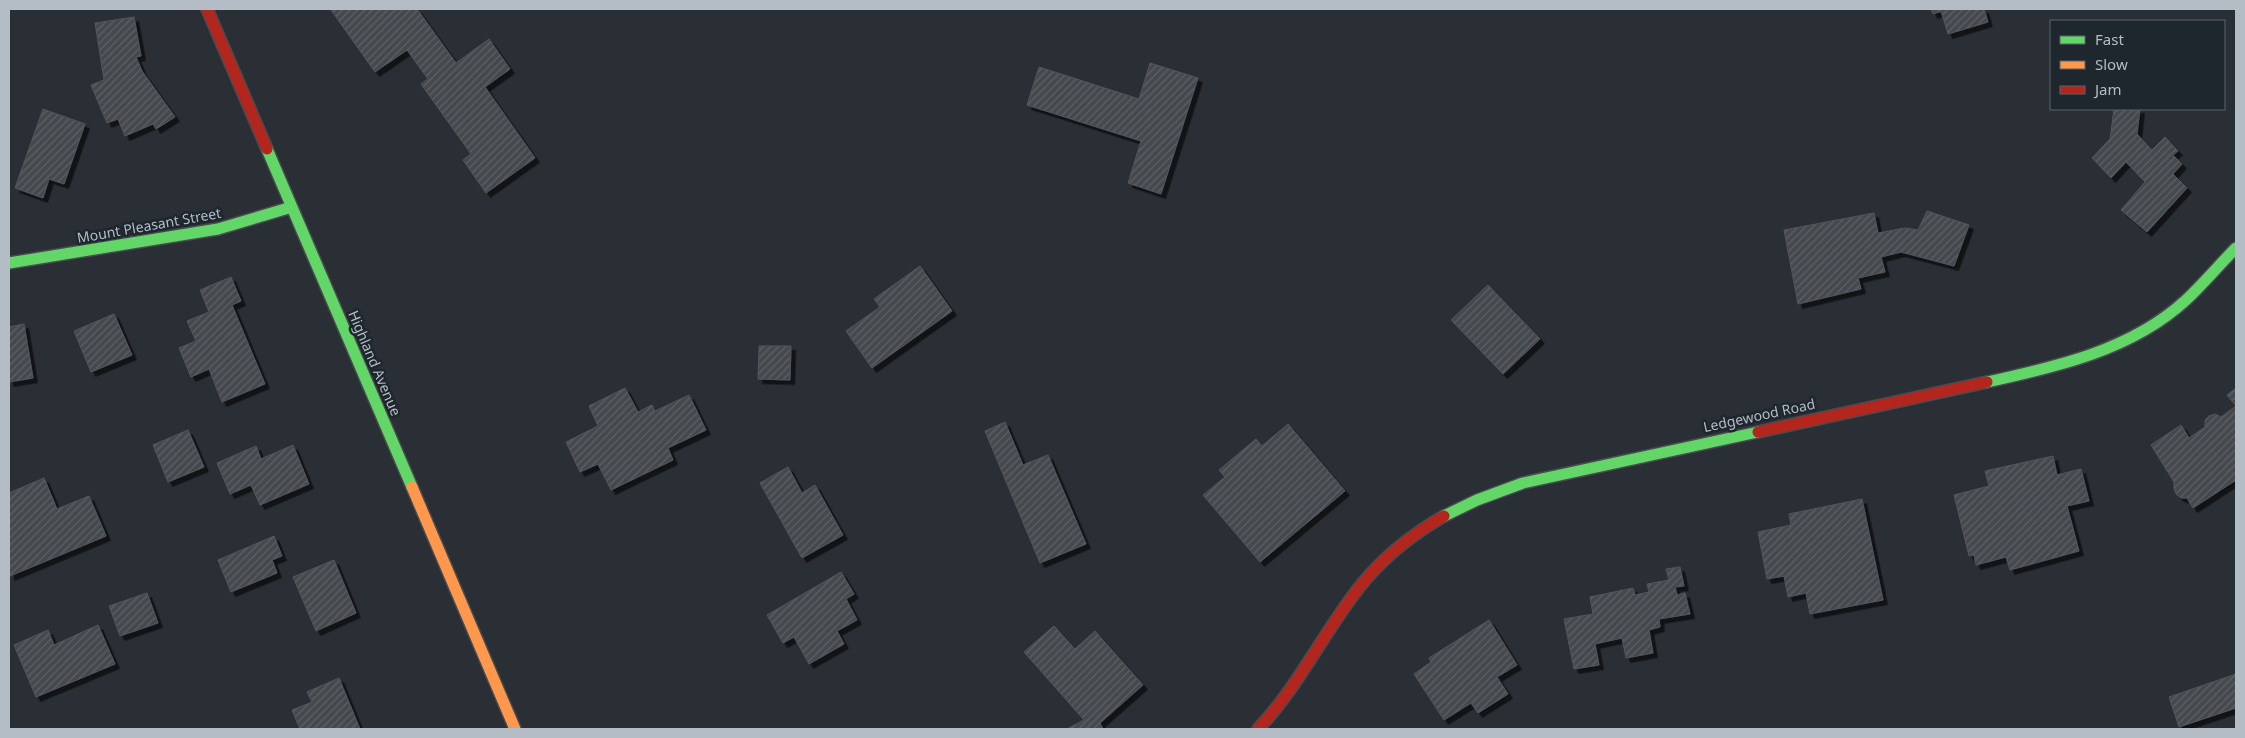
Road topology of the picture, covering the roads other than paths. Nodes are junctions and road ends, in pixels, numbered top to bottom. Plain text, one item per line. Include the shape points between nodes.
1 (207, 9) edge
2 (292, 207) junction
3 (2236, 248) edge
4 (9, 263) edge
5 (516, 729) edge
6 (1258, 729) edge

1 - 2 street, Highland Avenue
2 - 4 street, Mount Pleasant Street via 218,229
2 - 5 street, Highland Avenue
3 - 6 street, Ledgewood Road via 2185,300 2144,331 2073,361 1523,483 1476,500 1439,520 1379,565 1357,590 1281,704

